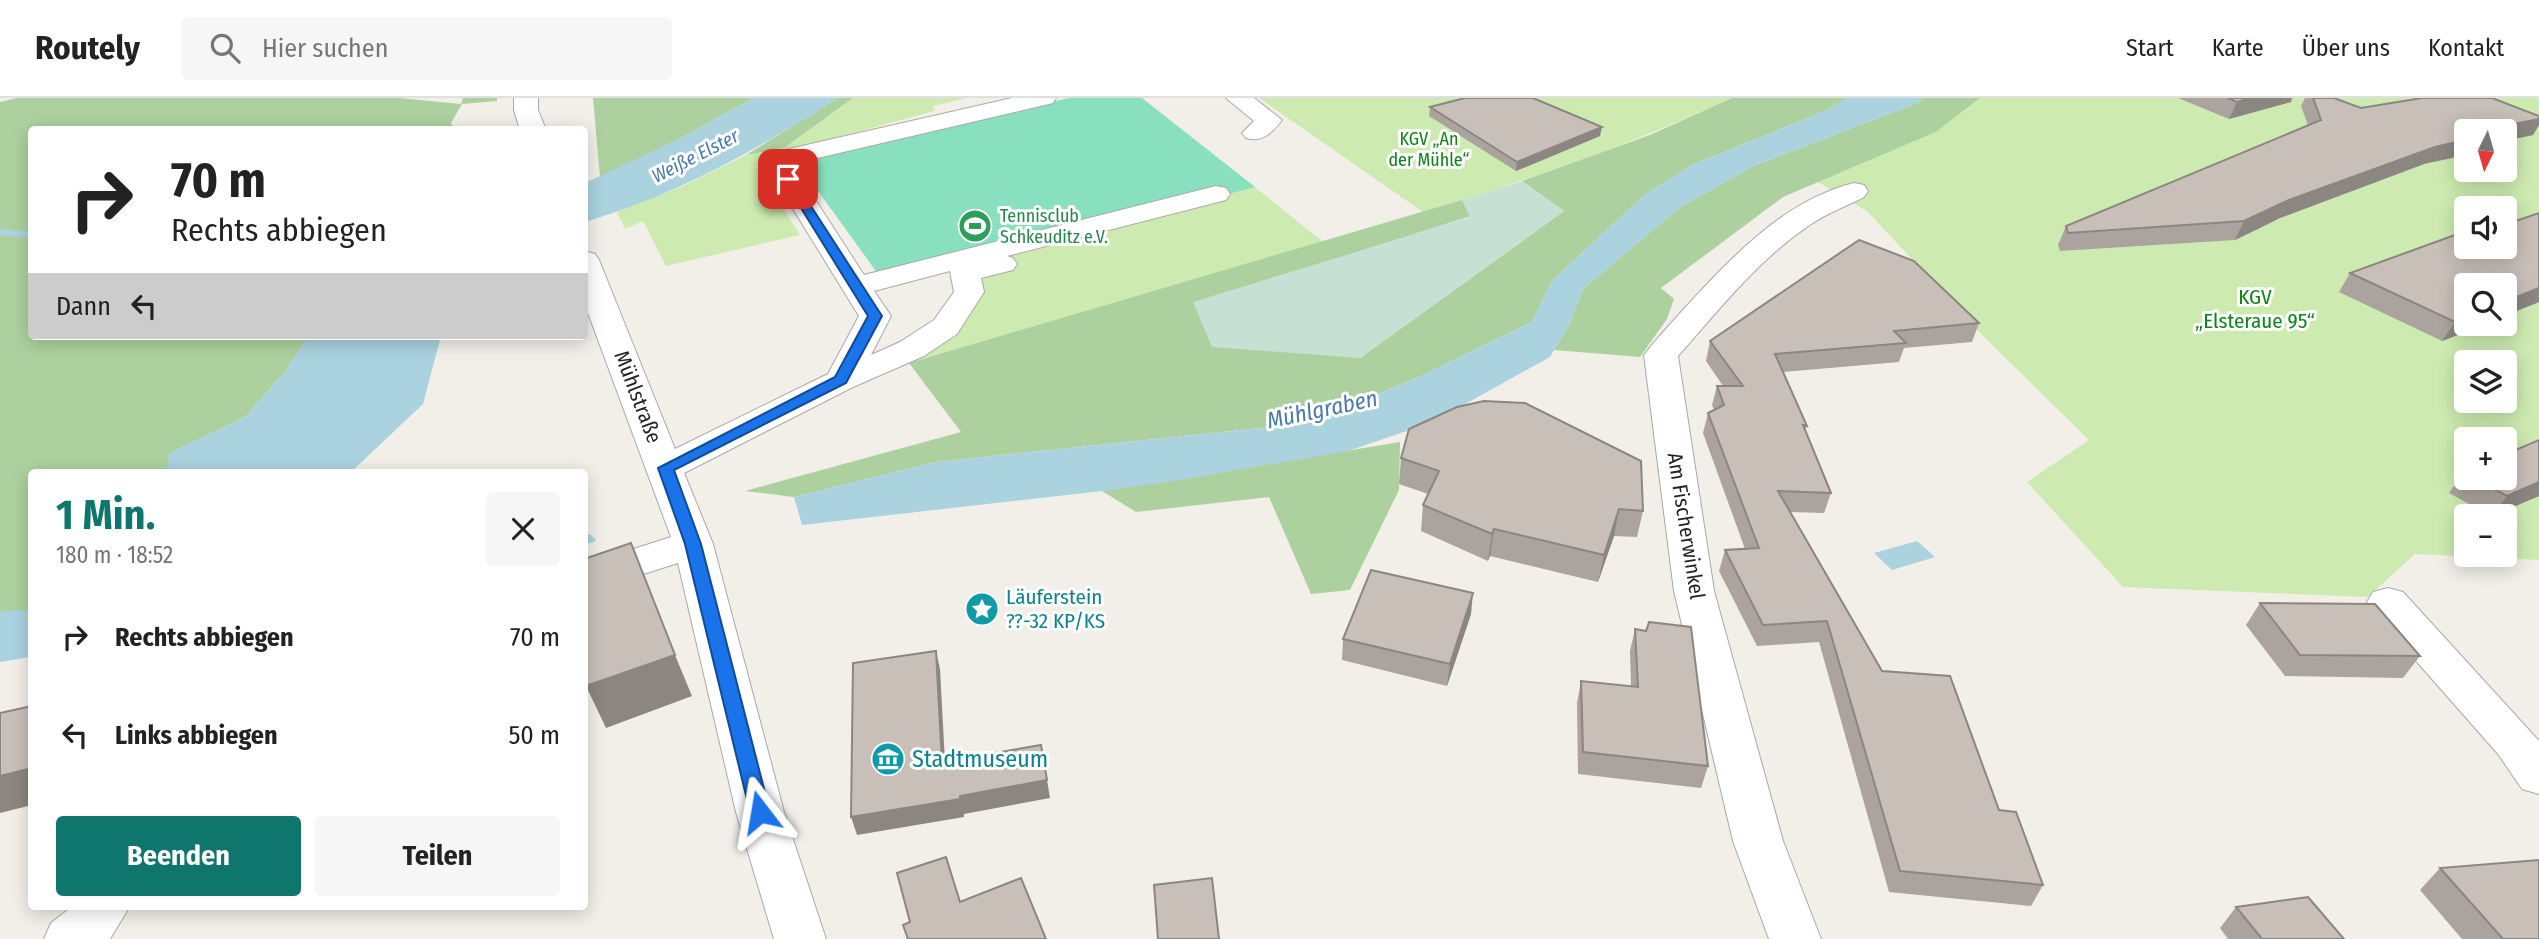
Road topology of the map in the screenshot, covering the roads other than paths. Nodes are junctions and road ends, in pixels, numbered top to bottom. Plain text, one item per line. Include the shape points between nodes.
1 (526, 98) edge
2 (1044, 98) edge
3 (1238, 98) edge
4 (532, 126) edge
5 (1255, 133) dead end
6 (1854, 191) dead end
7 (1216, 194) dead end
8 (1064, 248) dead end
9 (588, 270) edge
10 (856, 286) junction
11 (841, 380) junction
12 (666, 468) junction
13 (693, 544) junction
14 (588, 578) edge
15 (2388, 602) dead end
16 (2539, 776) edge
17 (102, 910) edge
18 (70, 939) edge
19 (800, 939) edge
20 (1795, 939) edge

1 - 4 street
2 - 10 street via 776,160
3 - 5 street via 1269,120
6 - 20 street, Am Fischerwinkel via 1796,220 1764,247 1661,355 1694,591 1758,841
7 - 10 street
8 - 11 street via 964,274 969,292 946,327 912,349
9 - 12 street, Mühlstraße
10 - 11 street via 875,316
11 - 12 street
12 - 13 street, Mühlstraße
13 - 14 street
13 - 19 street, Mühlstraße via 760,812
15 - 16 street
17 - 18 street

